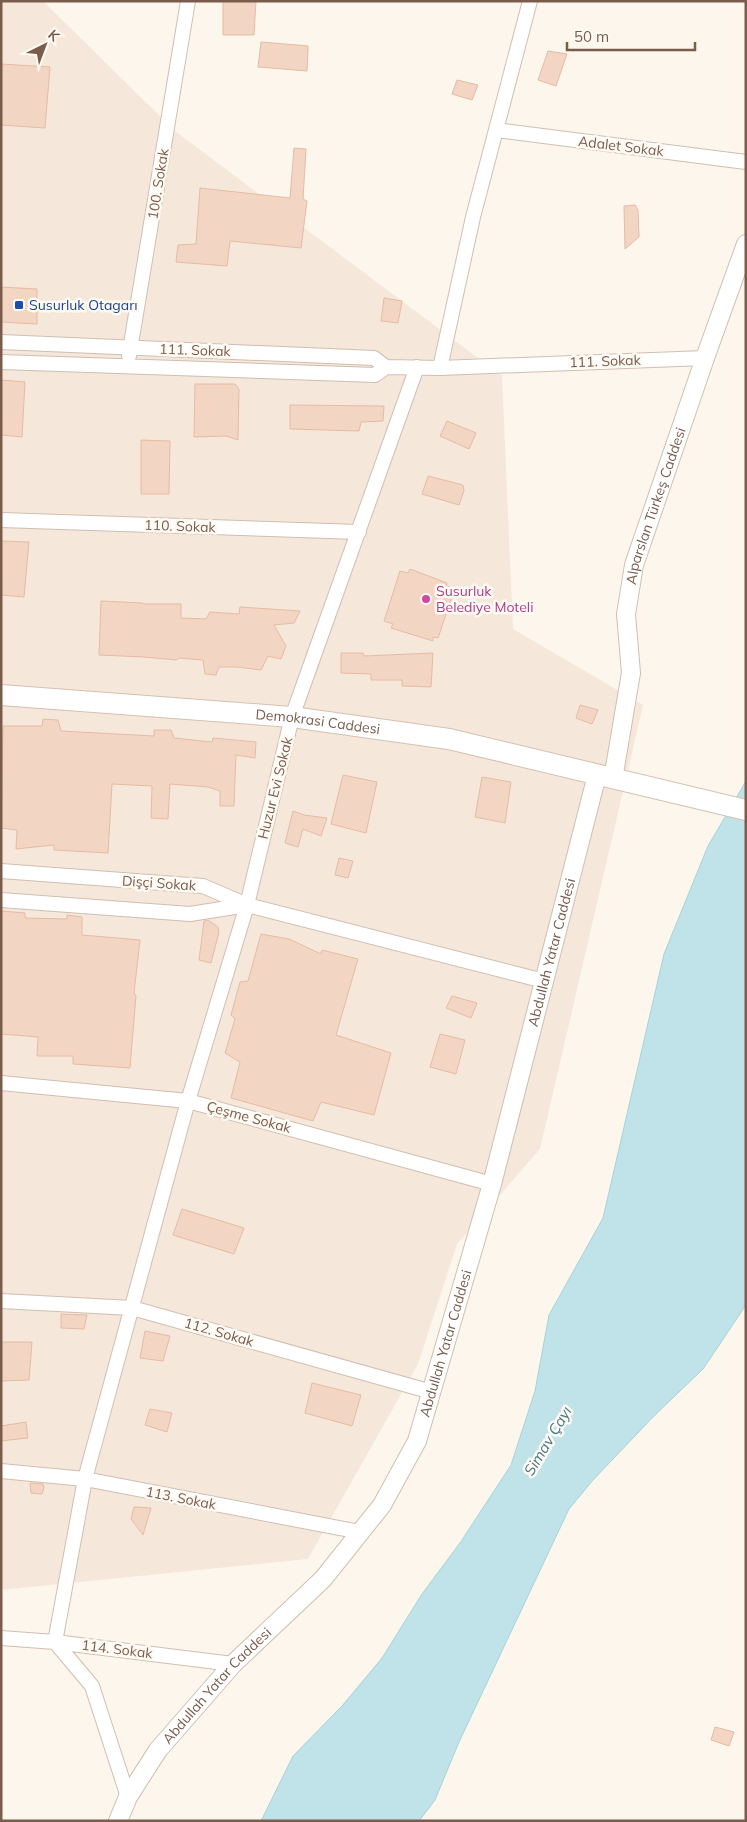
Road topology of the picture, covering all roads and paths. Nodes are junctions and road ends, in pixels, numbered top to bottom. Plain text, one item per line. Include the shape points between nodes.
1 (188, 1) edge
2 (530, 1) edge
3 (496, 130) junction
4 (746, 162) edge
5 (746, 244) edge
6 (1, 342) edge
7 (130, 348) junction
8 (705, 358) junction
9 (1, 362) edge
10 (128, 366) junction
11 (386, 367) junction
12 (417, 367) junction
13 (440, 368) junction
14 (1, 520) edge
15 (359, 532) junction
16 (1, 695) edge
17 (292, 717) junction
18 (613, 779) junction
19 (746, 810) edge
20 (1, 871) edge
21 (1, 900) edge
22 (247, 905) junction
23 (544, 981) junction
24 (1, 1082) edge
25 (188, 1101) junction
26 (492, 1184) junction
27 (1, 1301) edge
28 (132, 1308) junction
29 (432, 1392) junction
30 (1, 1470) edge
31 (85, 1479) junction
32 (360, 1532) junction
33 (1, 1638) edge
34 (55, 1642) junction
35 (234, 1664) junction
36 (128, 1796) junction
37 (118, 1821) edge

1 - 7 street, 100. Sokak
2 - 3 street
3 - 4 street, Adalet Sokak
3 - 13 street
5 - 8 street, Alparslan Türkeş Caddesi
6 - 7 street, 111. Sokak
7 - 10 street, 100. Sokak
7 - 11 street, 111. Sokak via 374,358
8 - 13 street, 111. Sokak
8 - 18 street, Alparslan Türkeş Caddesi via 634,565 626,614 631,673
9 - 10 street, 111. Sokak
10 - 11 street, 111. Sokak via 375,375
11 - 12 street, 111. Sokak
12 - 13 street, 111. Sokak
12 - 15 street, Huzur Evi Sokak
14 - 15 street, 110. Sokak
15 - 17 street, Huzur Evi Sokak
16 - 17 main road, Demokrasi Caddesi
17 - 18 main road, Demokrasi Caddesi via 450,739
17 - 22 street, Huzur Evi Sokak
18 - 19 main road, Demokrasi Caddesi
18 - 23 street, Abdullah Yatar Caddesi
20 - 22 street, Dişçi Sokak via 203,886
21 - 22 street, Dişçi Sokak via 190,914
22 - 23 street
22 - 25 street, Huzur Evi Sokak
23 - 26 street, Abdullah Yatar Caddesi
24 - 25 street, Çeşme Sokak
25 - 26 street, Çeşme Sokak
25 - 28 street, Huzur Evi Sokak
26 - 29 street, Abdullah Yatar Caddesi
27 - 28 street, 112. Sokak
28 - 29 street, 112. Sokak
28 - 31 street, Huzur Evi Sokak
29 - 32 street, Abdullah Yatar Caddesi via 417,1441 382,1506
30 - 31 street, 113. Sokak
31 - 32 street, 113. Sokak
31 - 34 street, Huzur Evi Sokak
32 - 35 street, Abdullah Yatar Caddesi via 323,1579
33 - 34 street, 114. Sokak
34 - 35 street, 114. Sokak
34 - 36 street via 92,1686
35 - 36 street, Abdullah Yatar Caddesi via 158,1750
36 - 37 street, Abdullah Yatar Caddesi

